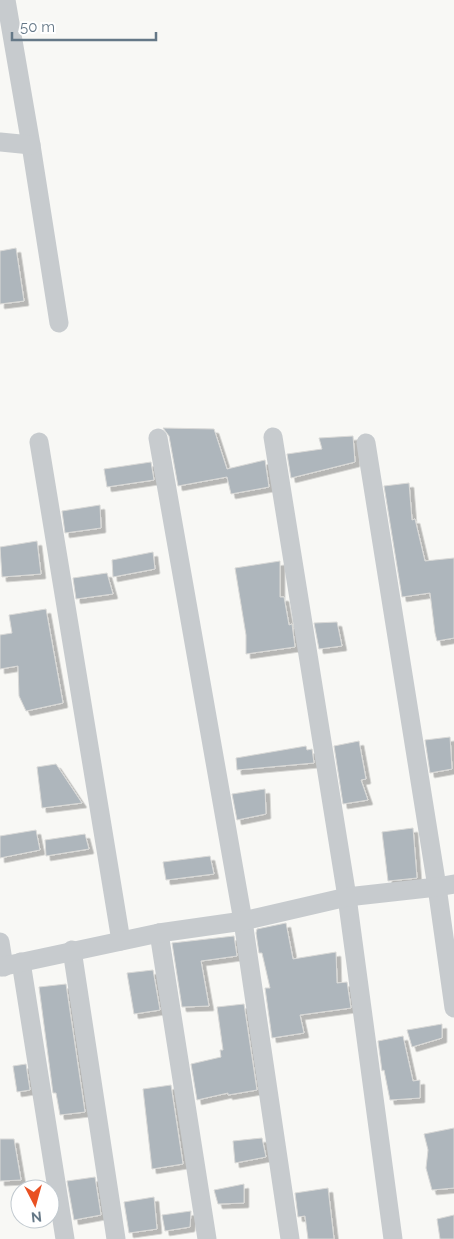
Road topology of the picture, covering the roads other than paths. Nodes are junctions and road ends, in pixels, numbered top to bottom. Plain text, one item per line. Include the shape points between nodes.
1 (6, 0) edge
2 (0, 142) edge
3 (31, 145) junction
4 (58, 324) dead end
5 (273, 437) dead end
6 (158, 438) dead end
7 (39, 442) dead end
8 (366, 443) dead end
9 (446, 885) edge
10 (347, 897) junction
11 (243, 921) junction
12 (158, 933) junction
13 (121, 941) junction
14 (0, 942) edge
15 (72, 950) junction
16 (8, 965) edge
17 (454, 1008) edge
18 (65, 1239) edge
19 (116, 1239) edge
20 (207, 1239) edge
21 (290, 1239) edge
22 (394, 1239) edge

1 - 3 street
2 - 3 street
3 - 4 street
5 - 10 street
6 - 11 street
7 - 13 street
8 - 9 street
9 - 10 street
9 - 17 street
10 - 11 street
10 - 22 street
11 - 12 street
11 - 21 street
12 - 13 street
12 - 20 street
13 - 15 street
14 - 16 street
15 - 16 street
15 - 19 street
16 - 18 street

